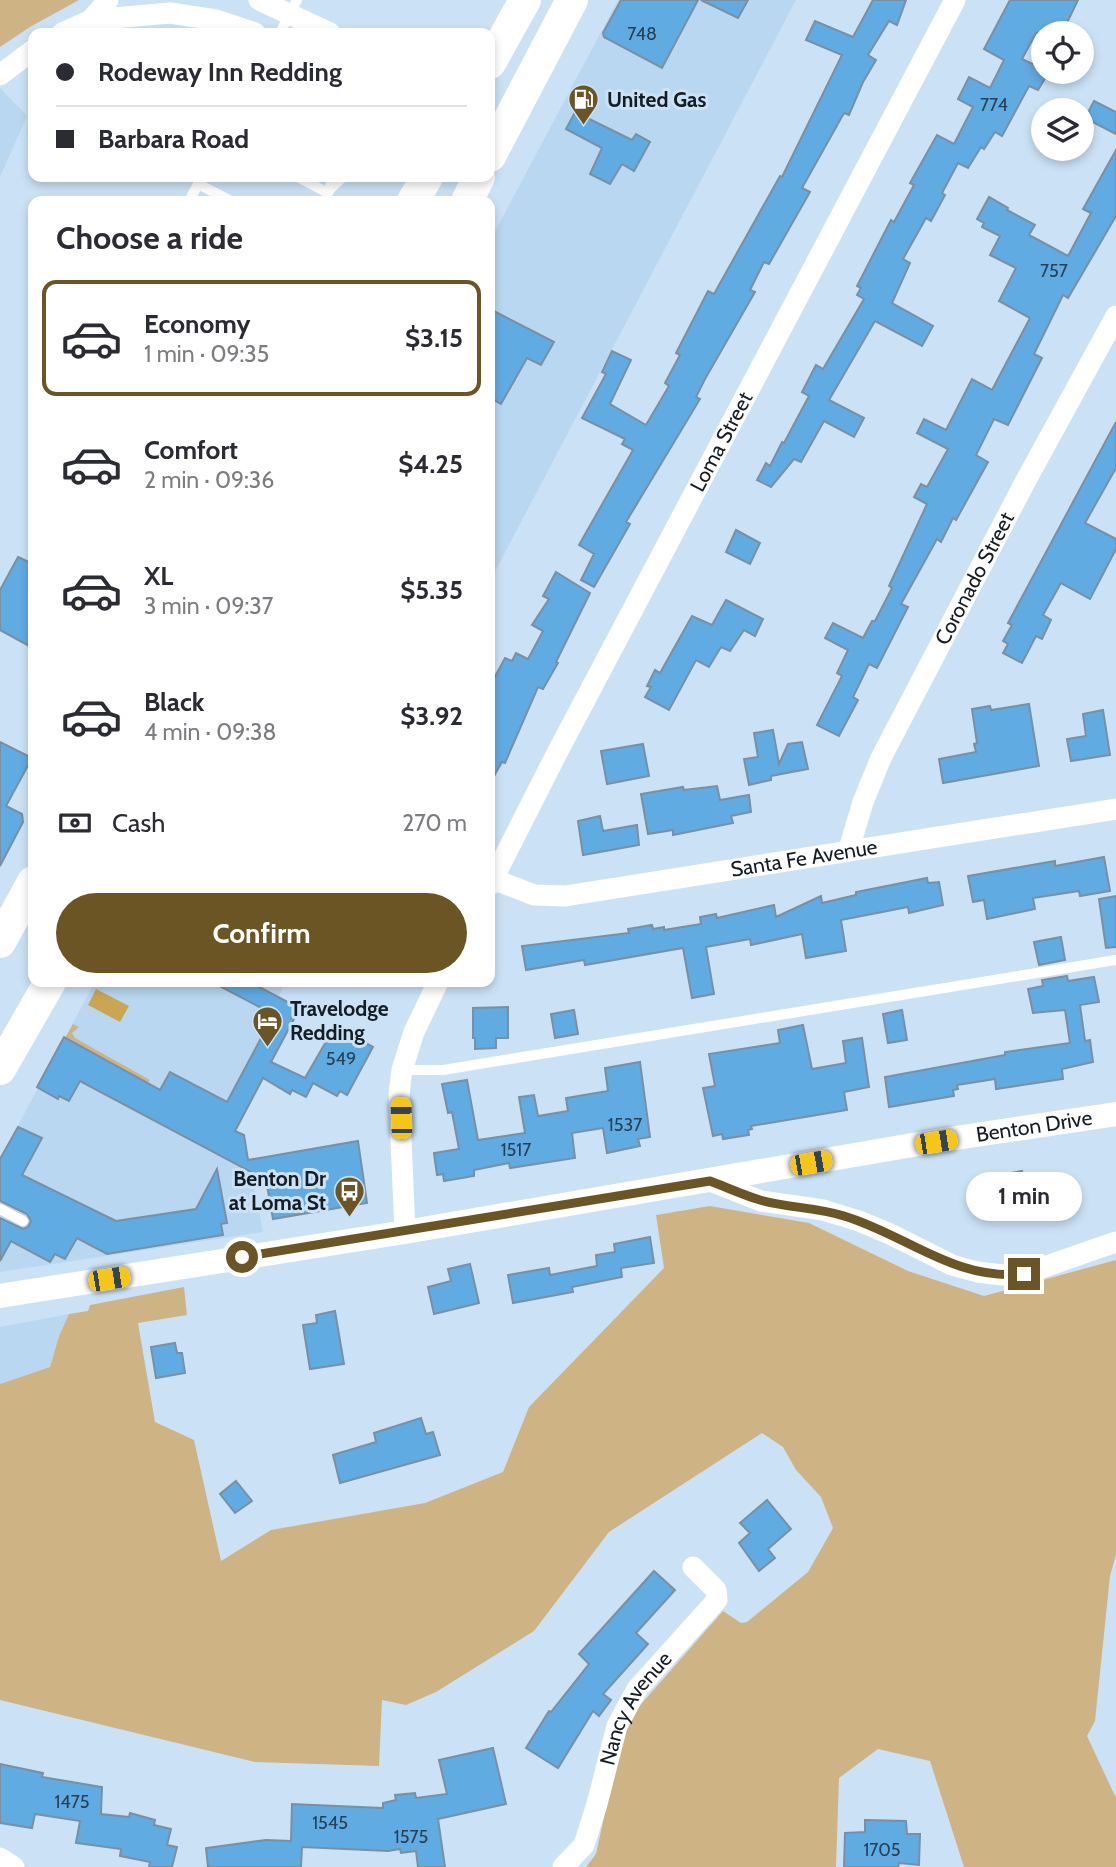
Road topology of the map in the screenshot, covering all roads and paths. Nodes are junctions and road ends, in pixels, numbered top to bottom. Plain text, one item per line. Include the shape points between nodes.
1 (108, 0) edge
2 (259, 0) edge
3 (525, 0) edge
4 (572, 0) edge
5 (955, 0) edge
6 (294, 7) edge
7 (91, 20) junction
8 (73, 28) edge
9 (241, 28) edge
10 (283, 28) edge
11 (323, 28) edge
12 (28, 54) edge
13 (495, 55) edge
14 (0, 75) edge
15 (495, 139) edge
16 (203, 182) edge
17 (307, 182) edge
18 (328, 194) edge
19 (224, 196) edge
20 (1116, 316) edge
21 (1116, 808) edge
22 (849, 849) junction
23 (495, 876) edge
24 (495, 883) edge
25 (28, 891) edge
26 (0, 942) edge
27 (1116, 960) edge
28 (48, 987) edge
29 (436, 987) edge
30 (0, 1069) edge
31 (402, 1070) junction
32 (1116, 1114) edge
33 (710, 1181) junction
34 (0, 1209) edge
35 (23, 1221) dead end
36 (405, 1232) junction
37 (1116, 1242) edge
38 (0, 1296) edge
39 (693, 1567) dead end
40 (0, 1857) edge
41 (14, 1867) edge
42 (563, 1867) edge

1 - 7 street
2 - 6 street
3 - 13 main road
4 - 15 main road
5 - 23 street, Loma Street
6 - 10 lane
6 - 11 street
7 - 8 street
7 - 9 street via 192,15
12 - 14 street
16 - 19 lane
17 - 18 lane
20 - 22 street, Coronado Street via 881,758
21 - 22 street, Santa Fe Avenue
22 - 24 street, Santa Fe Avenue via 565,896 534,895
25 - 26 main road
27 - 31 lane via 443,1070
28 - 30 main road
29 - 31 street
31 - 36 street
32 - 33 street, Benton Drive
33 - 36 street, Benton Drive
33 - 37 street via 761,1201 823,1210 859,1221 977,1272 1024,1274
34 - 35 lane
36 - 38 street, Benton Drive
39 - 42 street, Nancy Avenue via 716,1590 717,1600 637,1689 617,1726 584,1845
40 - 41 street

